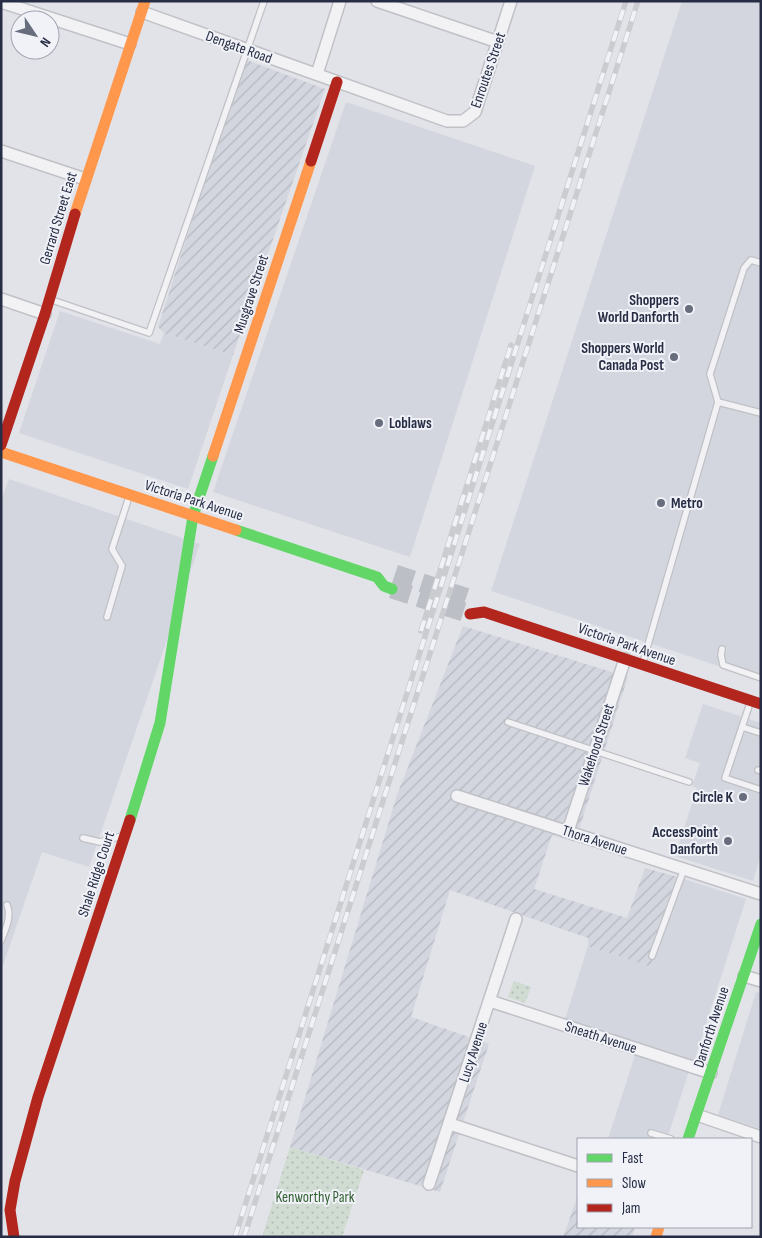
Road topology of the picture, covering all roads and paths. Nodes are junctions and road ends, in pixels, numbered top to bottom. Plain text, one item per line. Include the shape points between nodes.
1 (264, 1) edge
2 (340, 1) edge
3 (377, 1) edge
4 (511, 1) edge
5 (1, 2) edge
6 (144, 6) edge
7 (498, 42) junction
8 (130, 44) junction
9 (247, 50) junction
10 (317, 74) junction
11 (337, 82) junction
12 (1, 151) edge
13 (85, 179) junction
14 (761, 263) edge
15 (1, 299) edge
16 (49, 299) junction
17 (45, 314) junction
18 (718, 402) junction
19 (761, 413) edge
20 (1, 445) edge
21 (1, 452) edge
22 (130, 495) junction
23 (193, 516) junction
24 (392, 588) tunnel mouth
25 (474, 600) tunnel mouth
26 (484, 612) junction
27 (470, 614) tunnel mouth
28 (107, 617) dead end
29 (722, 649) dead end
30 (625, 659) junction
31 (642, 665) junction
32 (761, 678) edge
33 (756, 702) edge
34 (508, 722) dead end
35 (742, 726) junction
36 (761, 733) edge
37 (595, 749) junction
38 (689, 782) dead end
39 (760, 787) edge
40 (457, 796) dead end
41 (568, 831) junction
42 (124, 836) junction
43 (83, 838) dead end
44 (684, 869) junction
45 (761, 894) edge
46 (7, 905) dead end
47 (516, 919) dead end
48 (761, 924) edge
49 (1, 941) edge
50 (652, 956) dead end
51 (744, 976) junction
52 (761, 981) edge
53 (490, 1001) junction
54 (711, 1073) junction
55 (697, 1115) junction
56 (450, 1124) junction
57 (651, 1133) dead end
58 (761, 1137) edge
59 (668, 1138) edge
60 (688, 1138) edge
61 (577, 1166) edge
62 (429, 1184) dead end
63 (14, 1237) edge

1 - 9 lane
2 - 10 street
3 - 7 street
4 - 7 street, Enroutes Street
5 - 8 street
6 - 8 main road, Gerrard Street East
6 - 9 street, Dengate Road
7 - 11 street, Enroutes Street via 475,112 464,121 447,121
8 - 13 main road, Gerrard Street East
9 - 10 street, Dengate Road
9 - 16 lane via 149,333
10 - 11 street, Dengate Road
11 - 23 main road, Musgrave Street
12 - 13 street
13 - 16 main road, Gerrard Street East
14 - 18 lane via 751,260 744,268 710,374
15 - 17 street
16 - 17 main road, Gerrard Street East
17 - 20 main road, Gerrard Street East
18 - 19 lane
18 - 31 lane
21 - 22 main road, Victoria Park Avenue
22 - 23 main road, Victoria Park Avenue
22 - 28 lane via 112,549 122,566
23 - 24 main road, Victoria Park Avenue via 383,574 384,586
23 - 42 main road, Shale Ridge Court via 160,723
25 - 26 main road via 479,602
26 - 27 main road, Victoria Park Avenue via 475,616
26 - 30 main road, Victoria Park Avenue
29 - 32 lane via 723,665
30 - 31 main road, Victoria Park Avenue
30 - 37 street, Wakehood Street
31 - 33 main road, Victoria Park Avenue
33 - 35 lane
34 - 37 lane
35 - 36 lane
35 - 39 lane via 733,762 725,778
37 - 38 lane
37 - 41 street, Wakehood Street
40 - 41 street, Thora Avenue
41 - 44 street, Thora Avenue
42 - 43 lane via 100,842
42 - 63 main road, Shale Ridge Court via 25,1144 10,1210
44 - 45 street, Thora Avenue
44 - 50 lane
46 - 49 lane via 8,923
47 - 53 street, Lucy Avenue
48 - 51 main road, Danforth Avenue
51 - 52 street
51 - 54 main road, Danforth Avenue
53 - 54 street, Sneath Avenue
53 - 56 street, Lucy Avenue
54 - 55 main road, Danforth Avenue
55 - 58 street
55 - 60 main road, Danforth Avenue
56 - 61 street
56 - 62 street, Lucy Avenue
57 - 59 lane

